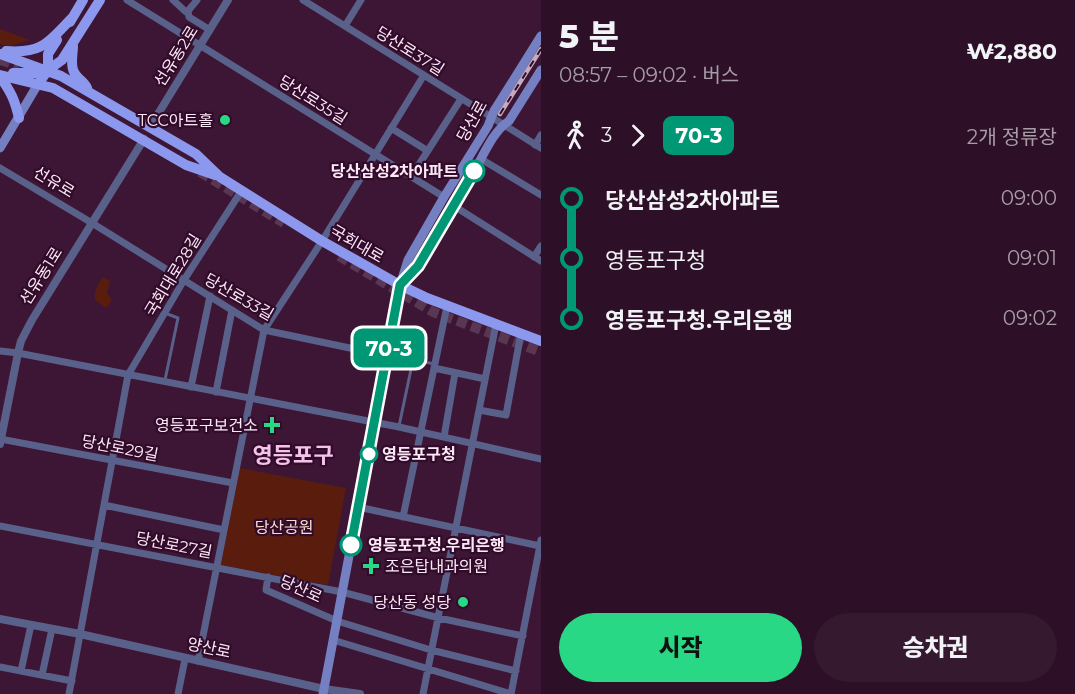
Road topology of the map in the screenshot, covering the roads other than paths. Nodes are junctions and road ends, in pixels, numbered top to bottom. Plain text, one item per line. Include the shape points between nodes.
1 (83, 0) edge
2 (100, 0) edge
3 (127, 0) edge
4 (173, 0) edge
5 (197, 0) edge
6 (228, 0) edge
7 (303, 0) edge
8 (361, 0) edge
9 (188, 11) junction
10 (73, 17) junction
11 (345, 26) junction
12 (210, 30) junction
13 (541, 36) edge
14 (73, 43) junction
15 (201, 45) junction
16 (0, 53) edge
17 (48, 70) junction
18 (541, 70) edge
19 (0, 75) edge
20 (424, 75) junction
21 (38, 84) junction
22 (76, 85) junction
23 (88, 91) junction
24 (70, 96) junction
25 (461, 99) junction
26 (19, 118) junction
27 (492, 118) junction
28 (503, 125) junction
29 (150, 127) junction
30 (391, 128) junction
31 (541, 135) edge
32 (144, 139) junction
33 (538, 146) edge
34 (0, 148) edge
35 (428, 151) junction
36 (474, 151) junction
37 (375, 154) junction
38 (480, 162) junction
39 (0, 168) edge
40 (220, 177) junction
41 (411, 177) junction
42 (242, 190) junction
43 (541, 195) edge
44 (444, 197) junction
45 (454, 206) junction
46 (92, 223) junction
47 (322, 241) junction
48 (541, 246) edge
49 (538, 259) edge
50 (184, 280) junction
51 (400, 285) junction
52 (210, 296) junction
53 (447, 306) junction
54 (232, 310) junction
55 (165, 313) junction
56 (496, 324) junction
57 (264, 330) junction
58 (521, 333) junction
59 (541, 341) edge
60 (0, 351) edge
61 (18, 353) junction
62 (388, 356) junction
63 (435, 366) junction
64 (455, 373) junction
65 (128, 375) junction
66 (485, 379) junction
67 (164, 382) junction
68 (191, 387) junction
69 (216, 392) junction
70 (250, 399) junction
71 (479, 410) junction
72 (374, 423) junction
73 (399, 428) junction
74 (421, 432) junction
75 (444, 437) junction
76 (0, 441) edge
77 (473, 443) junction
78 (541, 459) edge
79 (113, 460) junction
80 (233, 483) junction
81 (104, 505) junction
82 (358, 507) junction
83 (403, 517) junction
84 (0, 526) edge
85 (456, 528) junction
86 (224, 530) junction
87 (541, 543) edge
88 (97, 544) junction
89 (217, 567) junction
90 (268, 577) junction
91 (342, 592) junction
92 (439, 618) junction
93 (0, 619) edge
94 (337, 621) junction
95 (31, 625) junction
96 (52, 629) junction
97 (80, 634) junction
98 (523, 636) junction
99 (333, 640) junction
100 (431, 650) junction
101 (185, 659) junction
102 (198, 662) junction
103 (0, 667) edge
104 (428, 669) junction
105 (21, 671) junction
106 (516, 671) junction
107 (42, 675) junction
108 (72, 681) junction
109 (323, 691) edge
110 (69, 694) edge
111 (178, 694) edge
112 (360, 694) edge
113 (423, 694) edge
114 (511, 694) edge

1 - 10 main road
2 - 14 main road
3 - 15 street, 당산로35길
4 - 9 street
5 - 9 street
6 - 12 street, 선유동2로
7 - 11 street, 당산로37길
8 - 11 street
9 - 12 street via 189,17
10 - 16 main road via 48,44
10 - 17 main road via 48,54
11 - 20 street, 당산로37길
12 - 15 street, 선유동2로
13 - 27 main road, 당산로
14 - 17 main road via 62,60
14 - 23 main road via 73,70
15 - 29 street, 선유동2로
15 - 37 street, 당산로35길
16 - 17 main road, 국회대로
17 - 19 main road
17 - 21 main road
17 - 22 main road, 국회대로
18 - 28 main road, 당산로 via 510,121
19 - 21 main road, 국회대로
19 - 26 main road via 15,99
20 - 25 street, 당산로37길
20 - 30 street
21 - 24 main road, 국회대로
21 - 26 main road
22 - 23 main road, 국회대로
22 - 24 main road via 68,87
23 - 29 main road, 국회대로
24 - 32 main road, 국회대로
25 - 27 street, 당산로37길
25 - 35 street
26 - 34 main road
27 - 28 street, 당산로37길
27 - 36 main road, 당산로
28 - 33 street, 당산로37길
28 - 38 main road, 당산로
29 - 40 main road, 국회대로 via 196,154
30 - 35 street
30 - 37 street
31 - 33 street
32 - 40 main road, 국회대로 via 186,165
32 - 46 street, 선유동1로
35 - 41 street
36 - 38 main road via 482,148
36 - 44 main road, 당산로
37 - 41 street, 당산로35길
37 - 47 street
38 - 43 street, 당산로
38 - 45 main road, 당산로
39 - 46 street, 선유로
40 - 42 main road, 국회대로
41 - 44 street, 당산로35길
42 - 47 main road, 국회대로
42 - 50 street, 국회대로28길
44 - 51 main road, 당산로 via 408,260
45 - 49 street
45 - 51 main road, 당산로 via 418,266
46 - 50 street, 당산로33길
46 - 61 street, 선유동1로 via 32,320
47 - 51 main road, 국회대로
47 - 57 street
48 - 49 street
50 - 52 street, 당산로33길
50 - 55 street, 국회대로28길
51 - 53 main road, 국회대로
51 - 62 main road, 당산로
52 - 54 street, 당산로33길
52 - 68 street
53 - 56 main road, 국회대로
53 - 63 street
54 - 57 street, 당산로33길
54 - 69 street
55 - 65 street, 국회대로28길
55 - 67 lane via 178,318
56 - 58 main road, 국회대로
56 - 66 street
57 - 62 street, 당산로33길
57 - 70 street
58 - 59 main road, 국회대로
58 - 71 street via 506,415
60 - 61 street
61 - 65 street
61 - 76 street, 선유동1로
62 - 72 main road, 당산로
63 - 64 street
63 - 73 lane via 413,360
63 - 74 street
64 - 66 street
64 - 75 street
65 - 67 street
65 - 79 street
66 - 71 street
67 - 68 street
68 - 69 street
69 - 70 street
70 - 72 street
70 - 80 street
71 - 77 street
72 - 73 street
72 - 82 main road, 당산로
73 - 74 street
74 - 75 street
74 - 83 street
75 - 77 street
76 - 79 street, 당산로29길
77 - 78 street
77 - 85 street
79 - 80 street, 당산로29길
79 - 81 street
80 - 86 street
81 - 86 street
81 - 88 street
82 - 83 street
82 - 91 main road, 당산로
83 - 85 street
84 - 88 street, 당산로27길
85 - 87 street
85 - 92 street
86 - 89 street
87 - 98 street
88 - 89 street, 당산로27길
88 - 97 street
89 - 90 street, 당산로27길
89 - 102 street
90 - 91 street, 당산로27길
90 - 94 street, 당산로 via 266,590
91 - 92 street, 당산로27길
91 - 94 main road, 당산로
92 - 98 street, 당산로27길
92 - 100 street
93 - 95 street, 양산로
94 - 99 main road, 당산로
94 - 100 street
95 - 96 street, 양산로
95 - 105 street
96 - 97 street, 양산로
96 - 107 street
97 - 101 street, 양산로
97 - 108 street
98 - 106 street
99 - 104 street
99 - 109 main road, 당산로
100 - 104 street
100 - 106 street
101 - 102 street, 양산로
101 - 111 street
102 - 109 street, 양산로
103 - 105 street
104 - 113 street
104 - 114 street
105 - 107 street
106 - 114 street
107 - 108 street
108 - 110 street
109 - 112 street, 양산로

